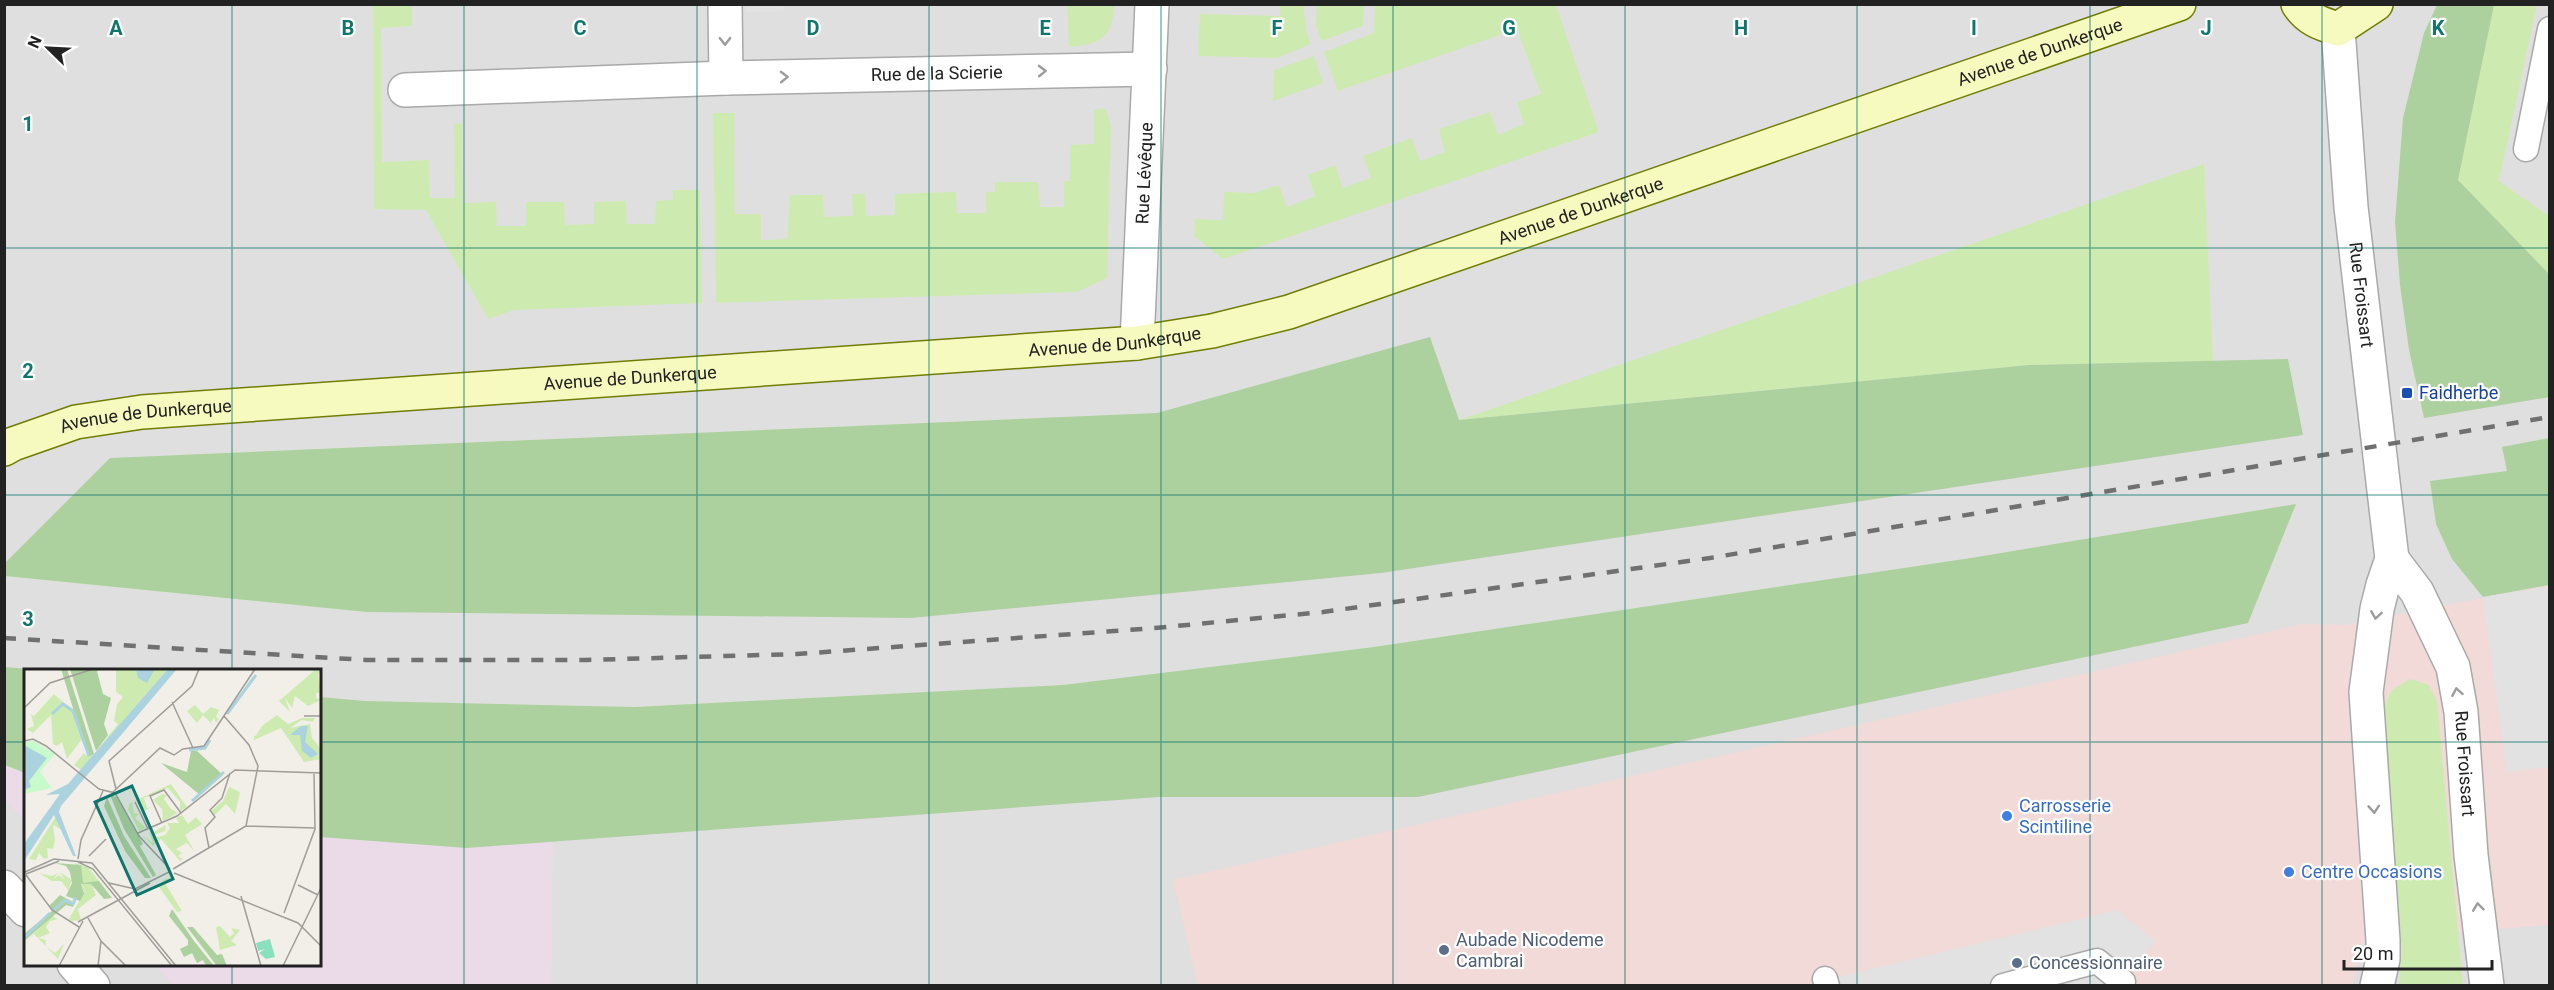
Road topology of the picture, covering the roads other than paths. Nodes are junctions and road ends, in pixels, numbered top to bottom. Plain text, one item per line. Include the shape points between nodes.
1 (725, 4) edge
2 (1152, 4) edge
3 (2179, 4) edge
4 (2298, 4) edge
5 (2376, 4) edge
6 (2338, 29) junction
7 (2550, 29) edge
8 (1150, 69) junction
9 (726, 78) junction
10 (405, 90) dead end
11 (2526, 149) dead end
12 (1137, 343) junction
13 (4, 449) edge
14 (2392, 559) junction
15 (4, 887) edge
16 (24, 908) edge
17 (76, 966) edge
18 (2123, 982) dead end
19 (93, 986) edge
20 (2003, 986) edge
21 (2377, 986) edge
22 (2487, 986) edge

1 -> 9 street
2 - 8 street, Rue Lévêque
3 - 12 main road, Avenue de Dunkerque via 1289,312 1212,331
4 - 6 main road via 2318,23
5 - 6 main road
6 - 14 street, Rue Froissart via 2351,207
7 - 11 lane
9 -> 8 street, Rue de la Scierie
8 - 12 street, Rue Lévêque
9 - 10 street, Rue de la Scierie
12 - 13 main road, Avenue de Dunkerque via 141,412 76,422
14 -> 21 street, Rue Froissart via 2377,609 2366,692 2383,940
22 -> 14 street, Rue Froissart via 2461,712 2453,667 2417,592
15 - 16 street
17 - 19 street
18 - 20 lane via 2097,961

